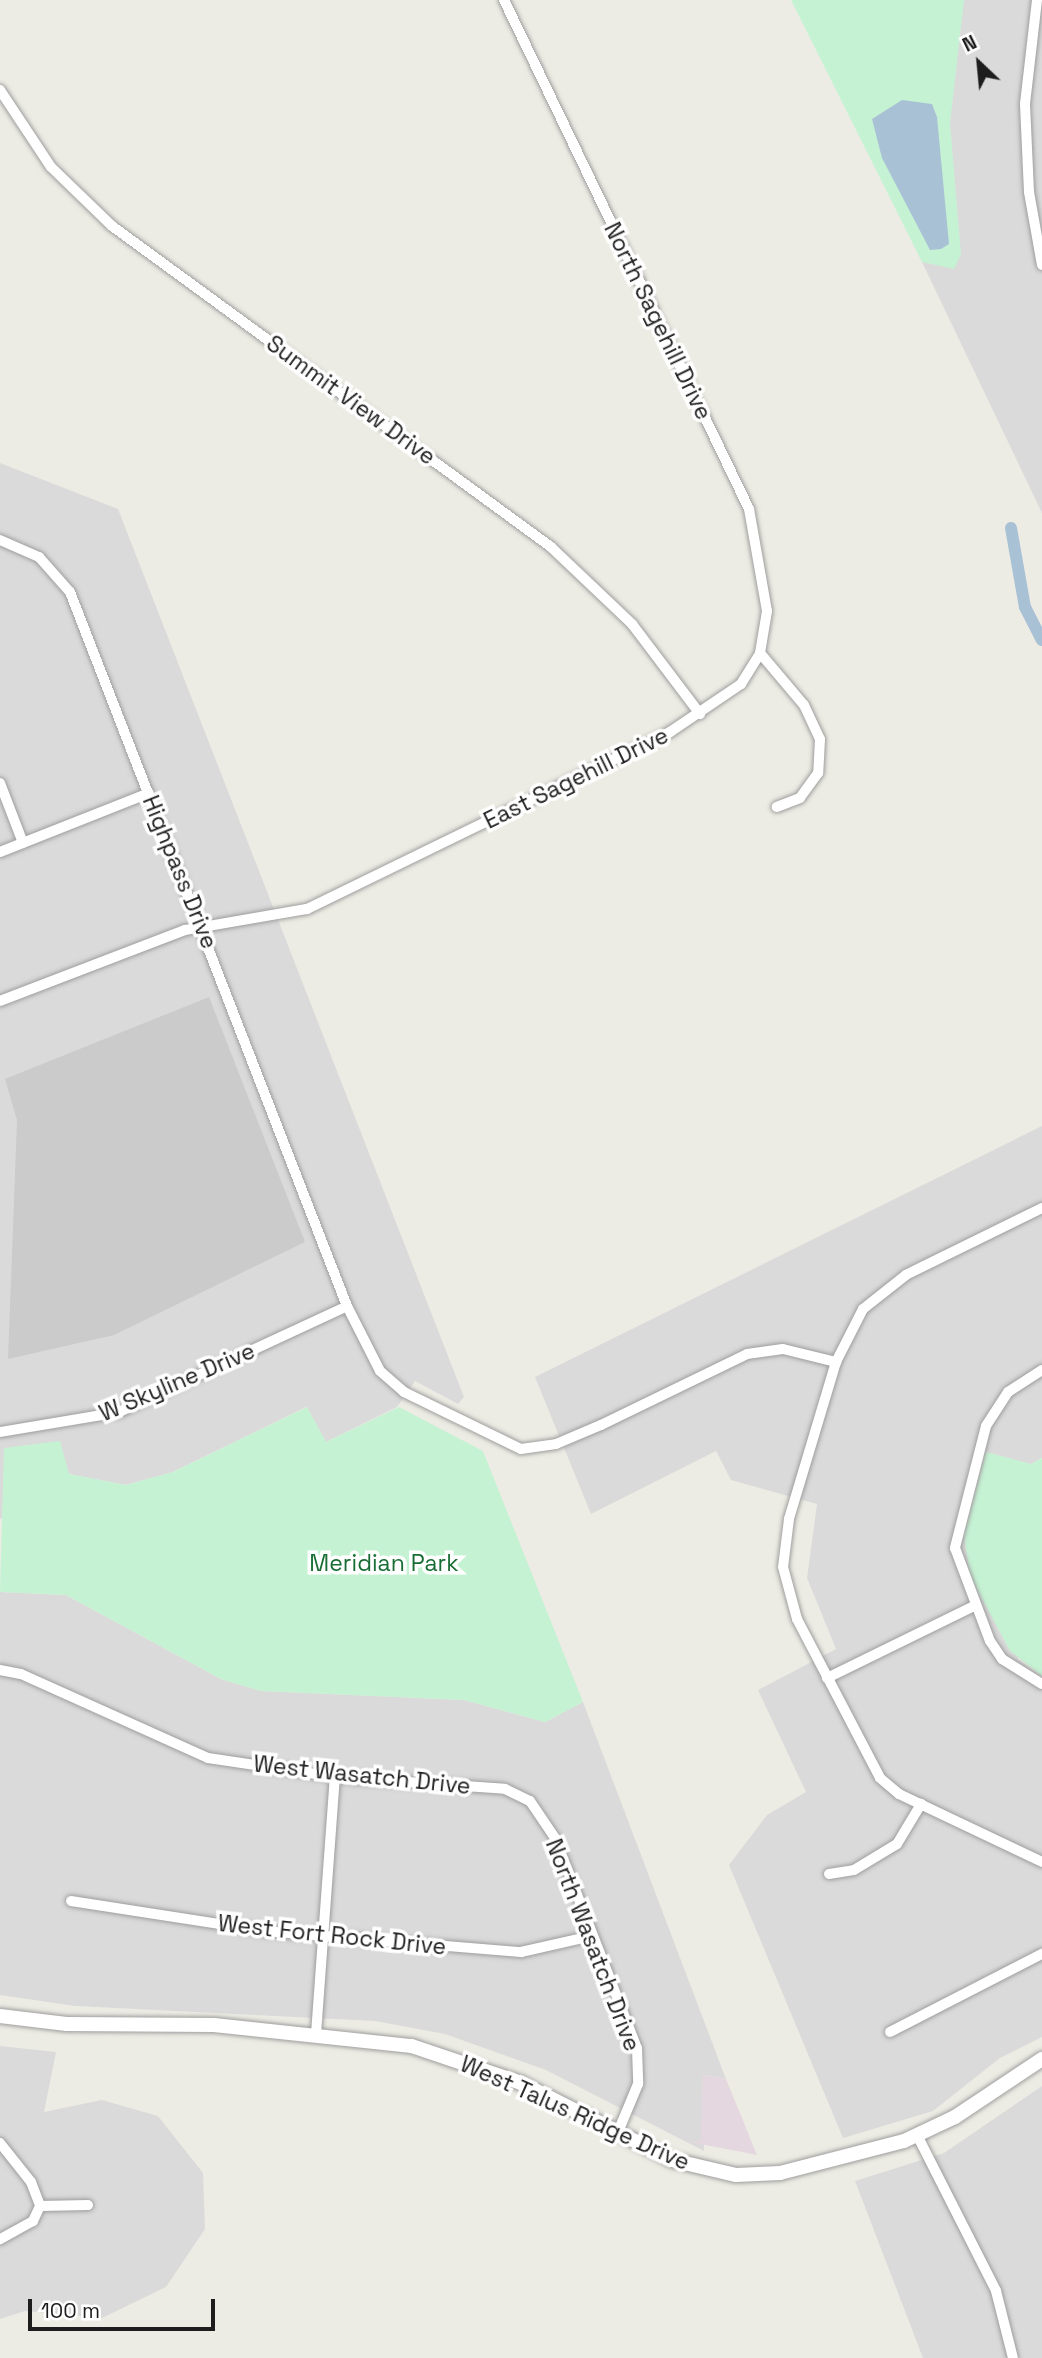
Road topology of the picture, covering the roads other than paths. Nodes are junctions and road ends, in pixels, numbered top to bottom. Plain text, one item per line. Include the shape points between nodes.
1 (504, 0) edge
2 (1037, 0) edge
3 (0, 90) edge
4 (1042, 265) edge
5 (0, 540) edge
6 (760, 653) junction
7 (700, 714) junction
8 (0, 783) edge
9 (149, 793) junction
10 (777, 807) dead end
11 (23, 844) junction
12 (0, 852) edge
13 (201, 926) junction
14 (0, 1002) edge
15 (1042, 1208) edge
16 (347, 1306) junction
17 (836, 1362) junction
18 (1042, 1370) edge
19 (0, 1432) edge
20 (972, 1607) junction
21 (0, 1670) edge
22 (827, 1678) junction
23 (1042, 1684) edge
24 (335, 1777) junction
25 (530, 1801) joint
26 (921, 1804) junction
27 (1042, 1862) edge
28 (829, 1874) dead end
29 (71, 1901) dead end
30 (326, 1936) junction
31 (593, 1936) junction
32 (1042, 1954) edge
33 (0, 2016) edge
34 (890, 2032) dead end
35 (316, 2034) junction
36 (1042, 2059) edge
37 (618, 2132) junction
38 (917, 2136) junction
39 (0, 2143) edge
40 (88, 2204) dead end
41 (40, 2206) junction
42 (0, 2239) edge
43 (1013, 2358) edge

1 - 6 street, North Sagehill Drive via 749,509 767,611
2 - 4 street via 1024,104 1029,192
3 - 7 street, Summit View Drive via 51,167 112,226 551,547 632,624
5 - 9 street, Highpass Drive via 39,557 64,582
6 - 7 street, East Sagehill Drive via 741,684
6 - 10 street via 804,705 820,739 818,773 800,798
7 - 13 street, East Sagehill Drive via 307,909
8 - 11 street
9 - 11 street
9 - 13 street, Highpass Drive
11 - 12 street
13 - 14 street, East Sagehill Drive
13 - 16 street, Highpass Drive
15 - 17 street via 878,1294
16 - 17 street, Highpass Drive via 380,1371 404,1392 521,1449 556,1444 761,1350 797,1350
16 - 19 street, W Skyline Drive via 119,1412
17 - 22 street via 784,1555 789,1600
18 - 20 street via 995,1409 962,1504 956,1556
20 - 22 street
20 - 23 street via 1002,1659
21 - 24 street, West Wasatch Drive via 21,1674 208,1758
22 - 26 street via 880,1779
24 - 25 street, West Wasatch Drive via 505,1789
24 - 30 street
25 - 31 street, North Wasatch Drive via 555,1838
26 - 27 street
26 - 28 street via 897,1844 853,1870
29 - 30 street, West Fort Rock Drive
30 - 31 street, West Fort Rock Drive via 521,1952
30 - 35 street
31 - 37 street, North Wasatch Drive via 637,2048 638,2084
32 - 34 street
33 - 35 street, West Talus Ridge Drive
35 - 37 street, West Talus Ridge Drive via 393,2043 467,2062
36 - 38 street, West Talus Ridge Drive
37 - 38 street, West Talus Ridge Drive via 687,2166 751,2176
38 - 43 street via 1000,2300
39 - 41 street via 31,2182
40 - 41 street
41 - 42 street via 33,2221

